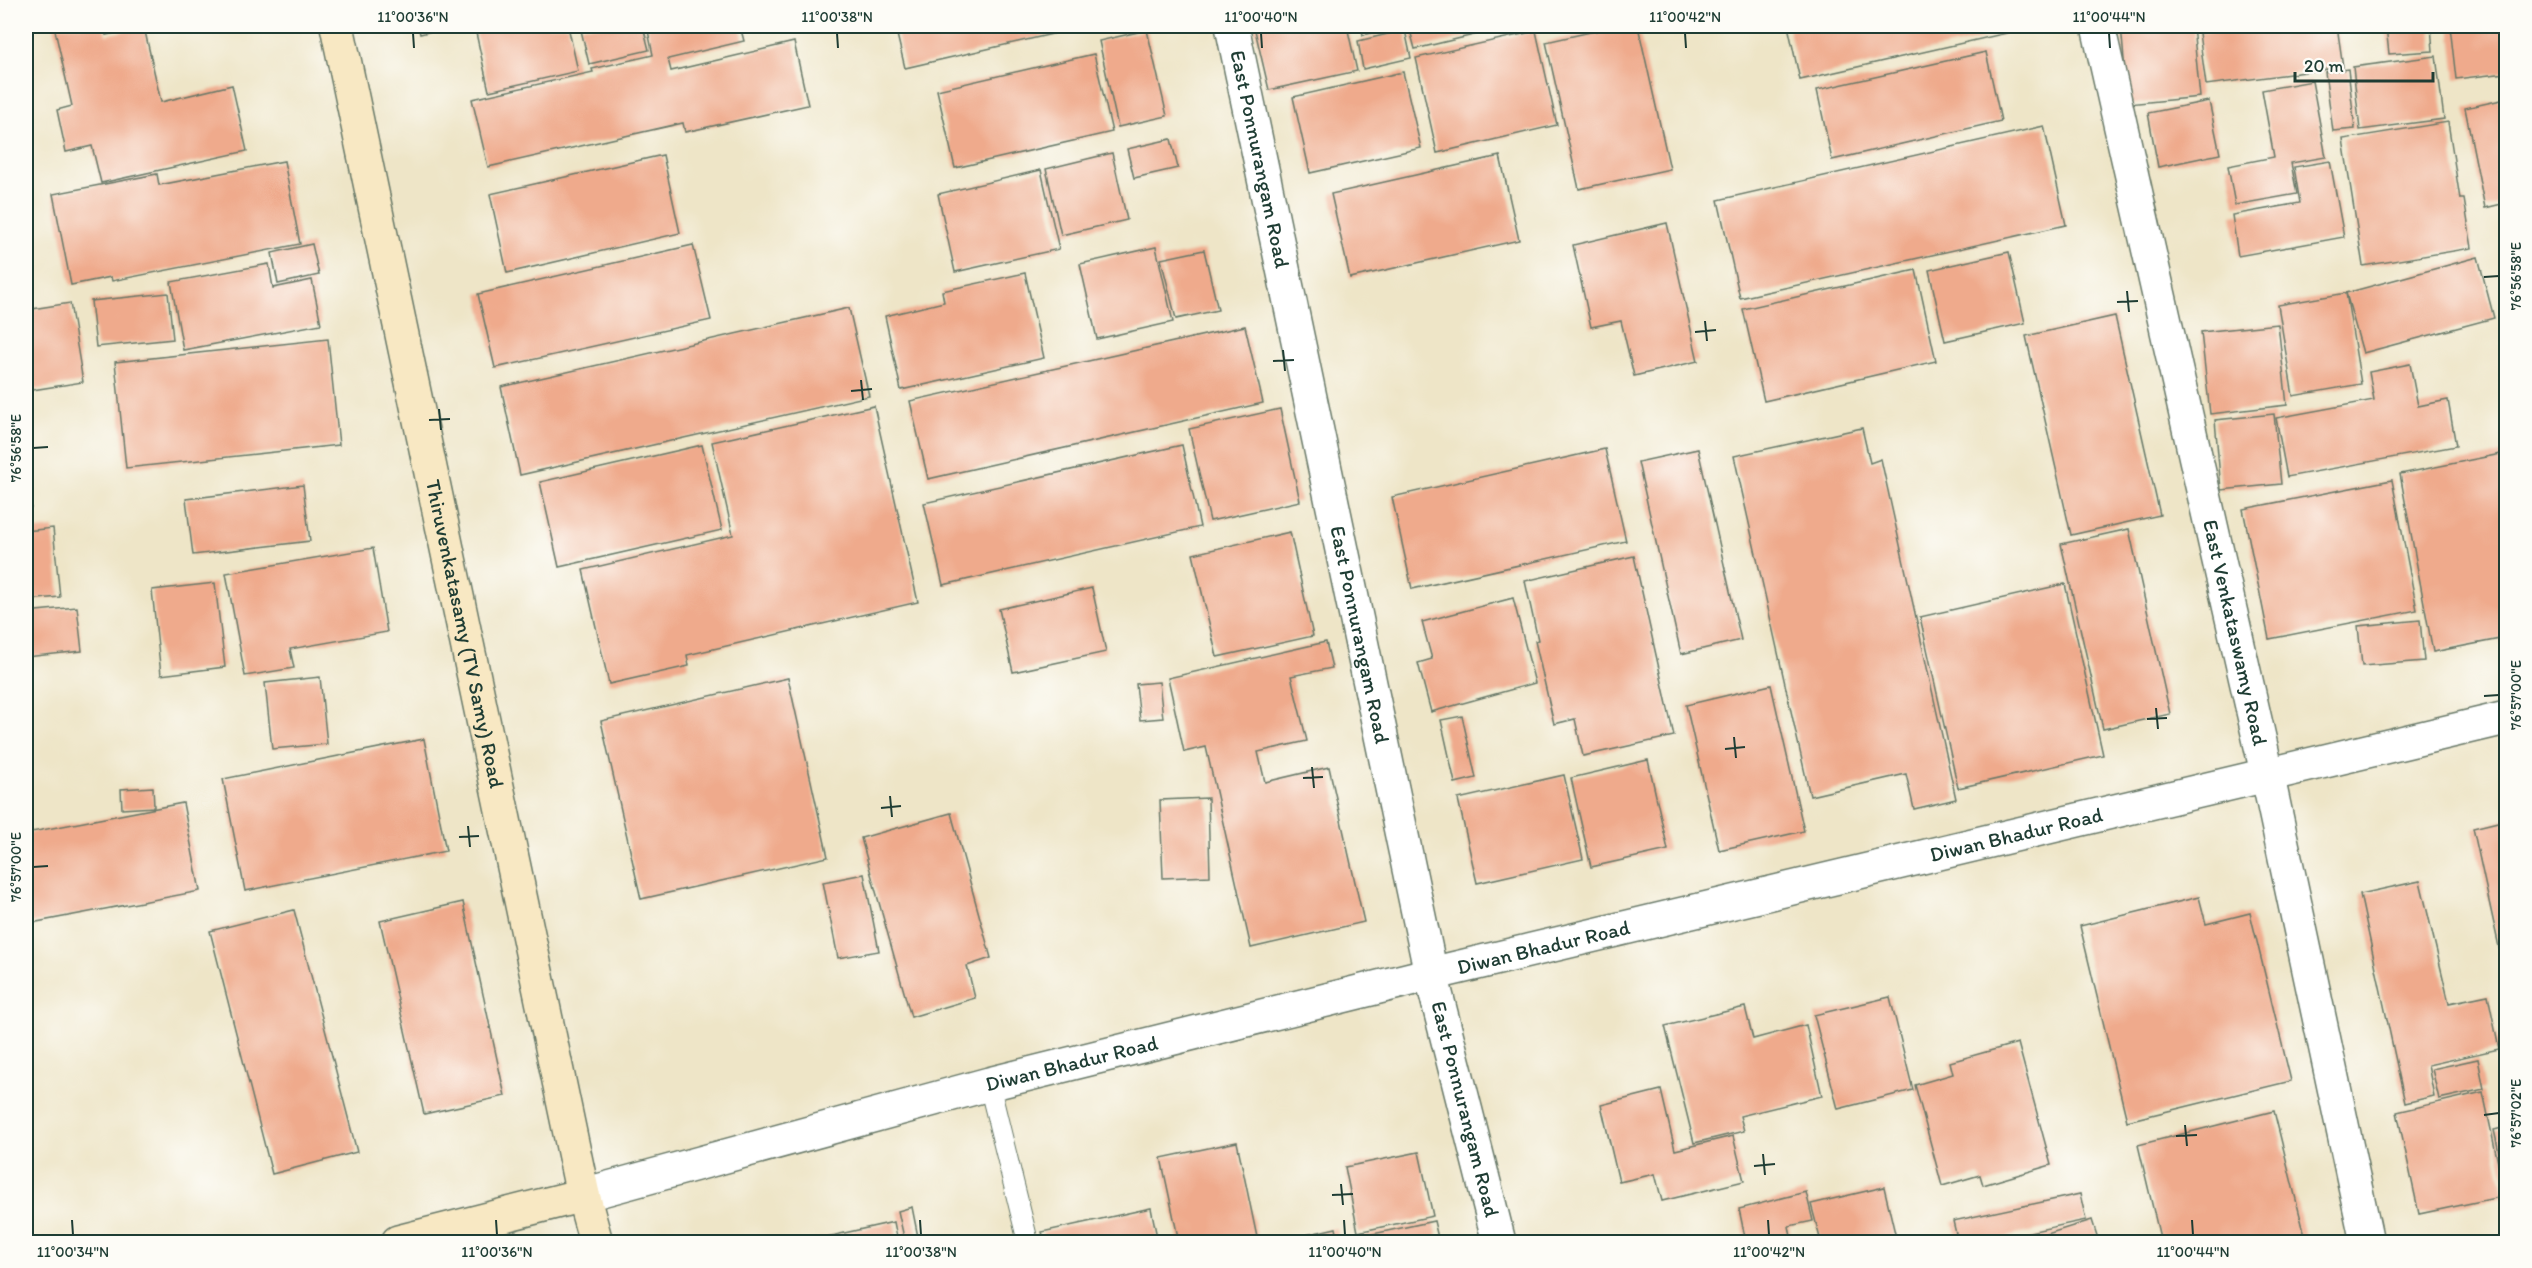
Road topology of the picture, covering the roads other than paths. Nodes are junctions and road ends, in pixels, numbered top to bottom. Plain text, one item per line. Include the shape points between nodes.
1 (337, 26) edge
2 (1232, 26) edge
3 (2098, 26) edge
4 (2506, 717) edge
5 (2267, 773) junction
6 (1431, 974) junction
7 (989, 1084) junction
8 (583, 1195) junction
9 (398, 1242) edge
10 (596, 1242) edge
11 (1028, 1242) edge
12 (1499, 1242) edge
13 (2367, 1242) edge

1 - 8 main road, Thiruvenkatasamy (TV Samy) Road
2 - 6 street, East Ponnurangam Road
3 - 5 street, East Venkataswamy Road
4 - 5 street, Diwan Bhadur Road
5 - 6 street, Diwan Bhadur Road
5 - 13 street, East Venkataswamy Road
6 - 7 street, Diwan Bhadur Road
6 - 12 street, East Ponnurangam Road
7 - 8 street, Diwan Bhadur Road
7 - 11 lane
8 - 9 main road
8 - 10 main road, Thiruvenkatasamy (TV Samy) Road

